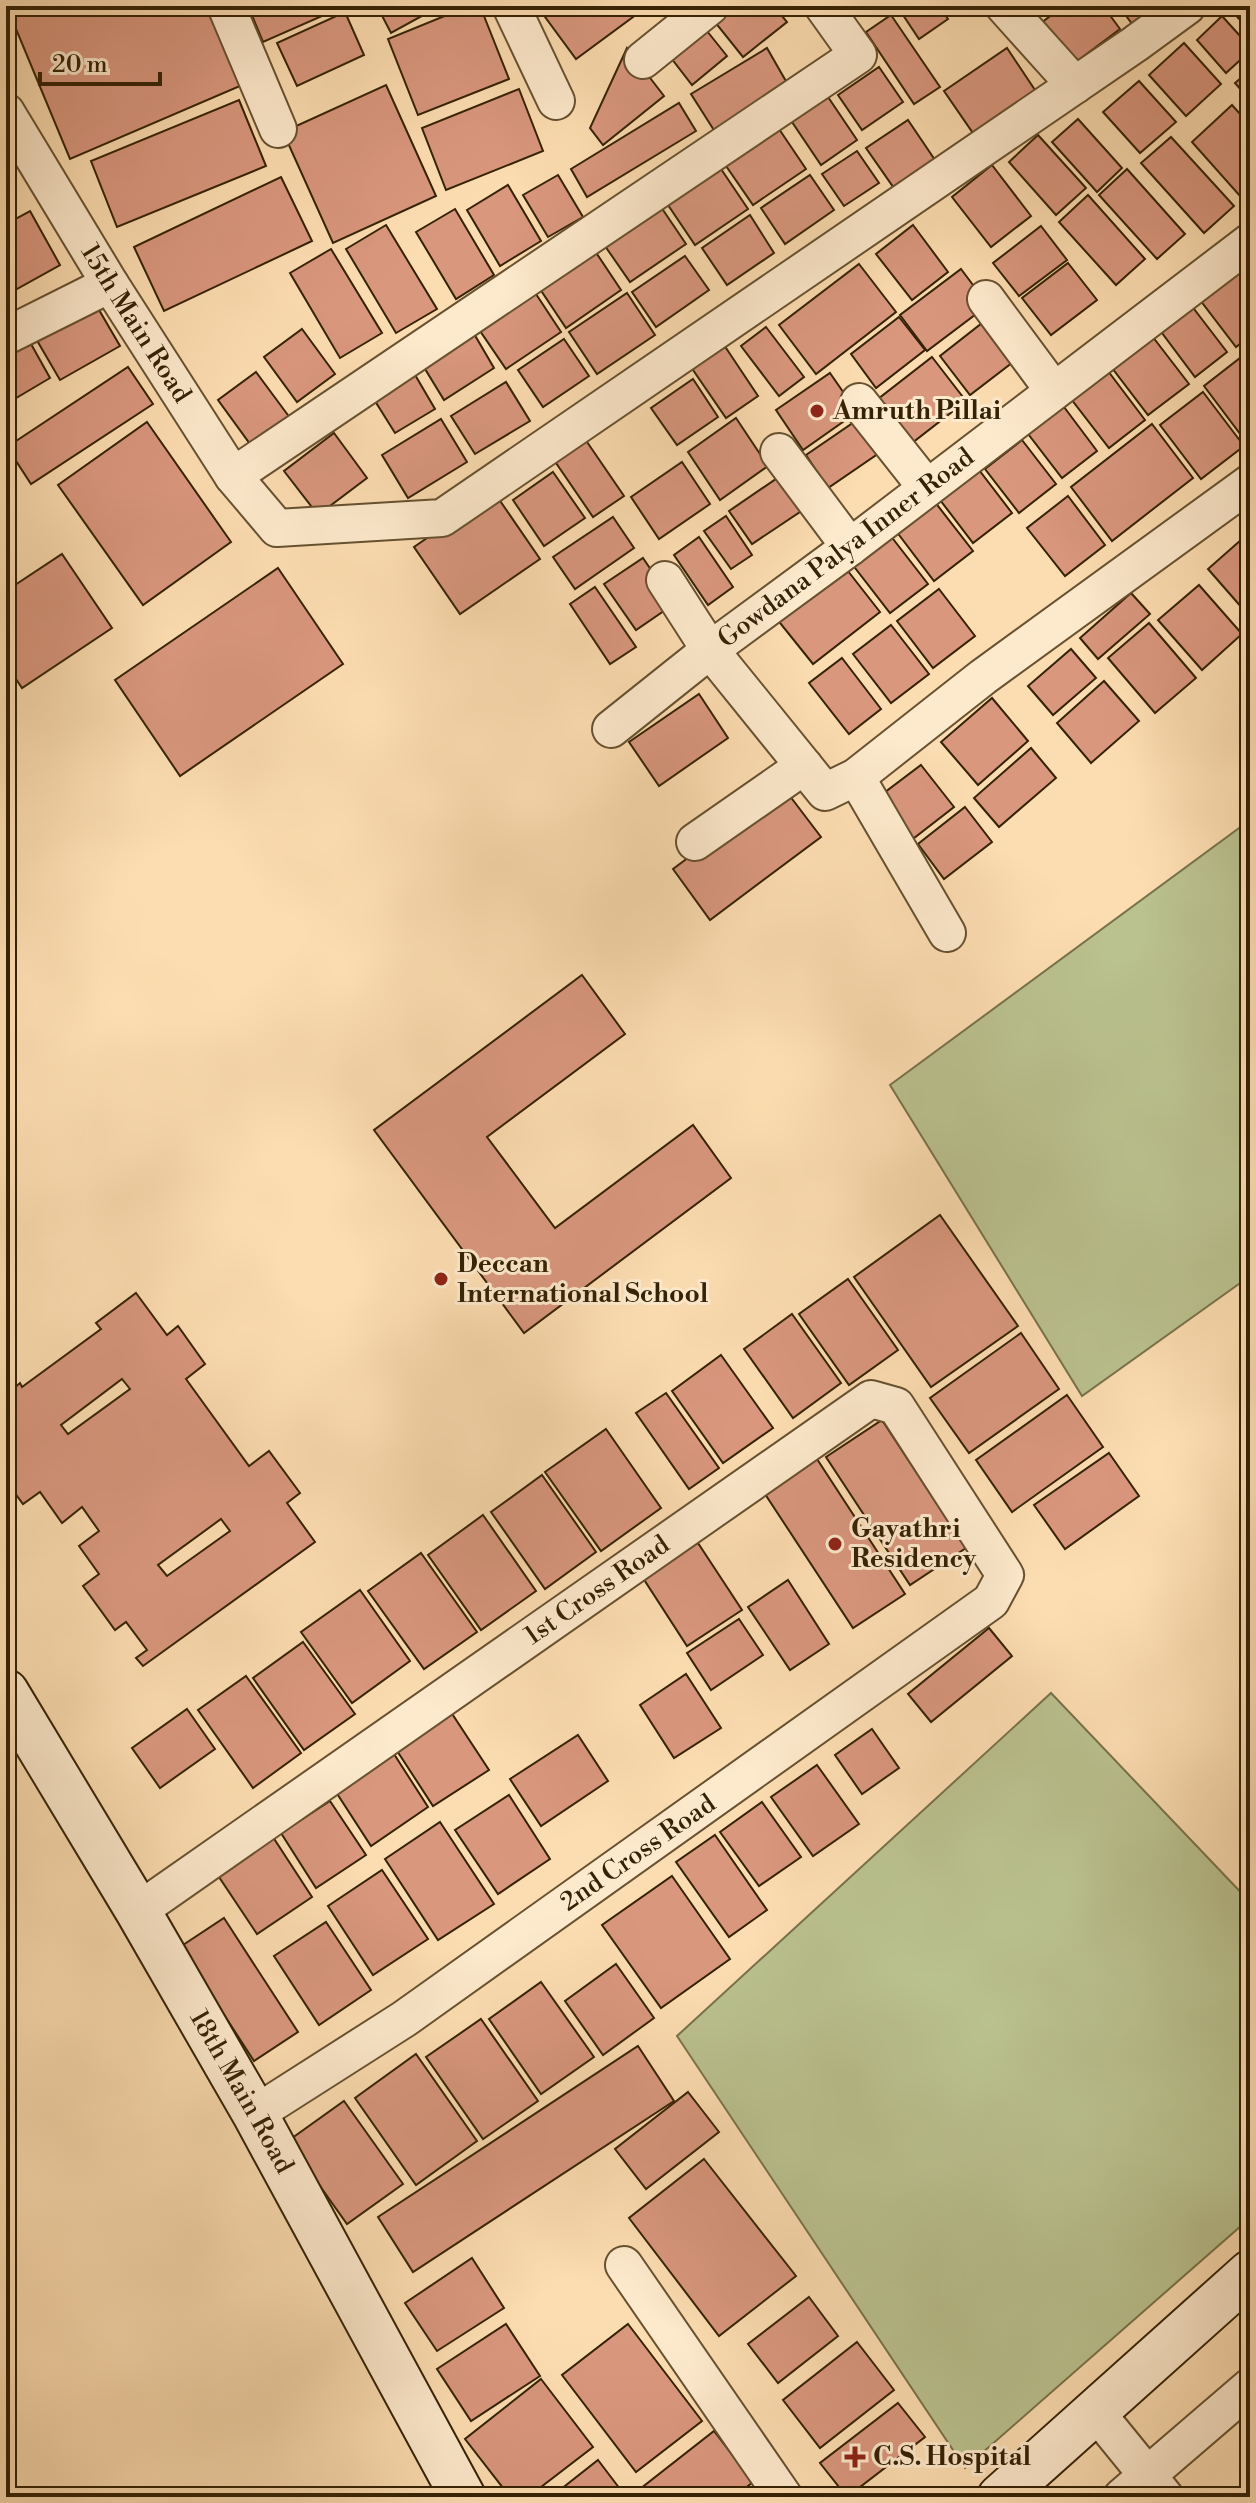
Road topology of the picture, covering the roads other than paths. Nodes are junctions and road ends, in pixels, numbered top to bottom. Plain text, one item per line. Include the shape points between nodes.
1 (226, 6) edge
2 (511, 6) edge
3 (710, 6) edge
4 (823, 6) edge
5 (1004, 6) edge
6 (1187, 6) edge
7 (643, 60) dead end
8 (1075, 85) junction
9 (556, 101) dead end
10 (6, 112) edge
11 (278, 129) dead end
12 (1250, 242) edge
13 (110, 284) junction
14 (986, 299) dead end
15 (6, 336) edge
16 (1054, 391) junction
17 (859, 402) dead end
18 (779, 452) dead end
19 (233, 476) junction
20 (1250, 483) edge
21 (927, 488) junction
22 (850, 547) junction
23 (665, 580) dead end
24 (710, 650) junction
25 (611, 729) dead end
26 (804, 766) junction
27 (856, 777) junction
28 (695, 842) dead end
29 (947, 933) dead end
30 (1005, 1575) joint
31 (6, 1692) edge
32 (138, 1911) junction
33 (255, 2114) junction
34 (624, 2265) dead end
35 (1250, 2273) edge
36 (1250, 2387) edge
37 (1095, 2411) junction
38 (1145, 2489) edge
39 (463, 2497) edge
40 (784, 2497) edge
41 (1000, 2497) edge

1 - 11 street
2 - 9 street
3 - 7 street
4 - 19 street via 858,55
5 - 8 street
6 - 8 street
8 - 19 street, 15th Main Road via 442,518 277,528
10 - 13 street, 15th Main Road
12 - 16 street, Gowdana Palya Inner Road
13 - 15 street
13 - 19 street, 15th Main Road
14 - 16 street
16 - 21 street, Gowdana Palya Inner Road
17 - 21 street
18 - 22 street
20 - 27 street via 983,677
21 - 22 street, Gowdana Palya Inner Road
22 - 24 street, Gowdana Palya Inner Road
23 - 24 street
24 - 25 street, Gowdana Palya Inner Road
24 - 26 street
26 - 27 street via 825,792
26 - 28 street
27 - 29 street
30 - 32 street, 1st Cross Road via 896,1406 871,1399
30 - 33 street, 2nd Cross Road via 991,1601 404,2019
31 - 32 street, 18th Main Road
32 - 33 street, 18th Main Road
33 - 39 street, 18th Main Road
34 - 40 street
35 - 37 street
36 - 38 street
37 - 38 street
37 - 41 street

